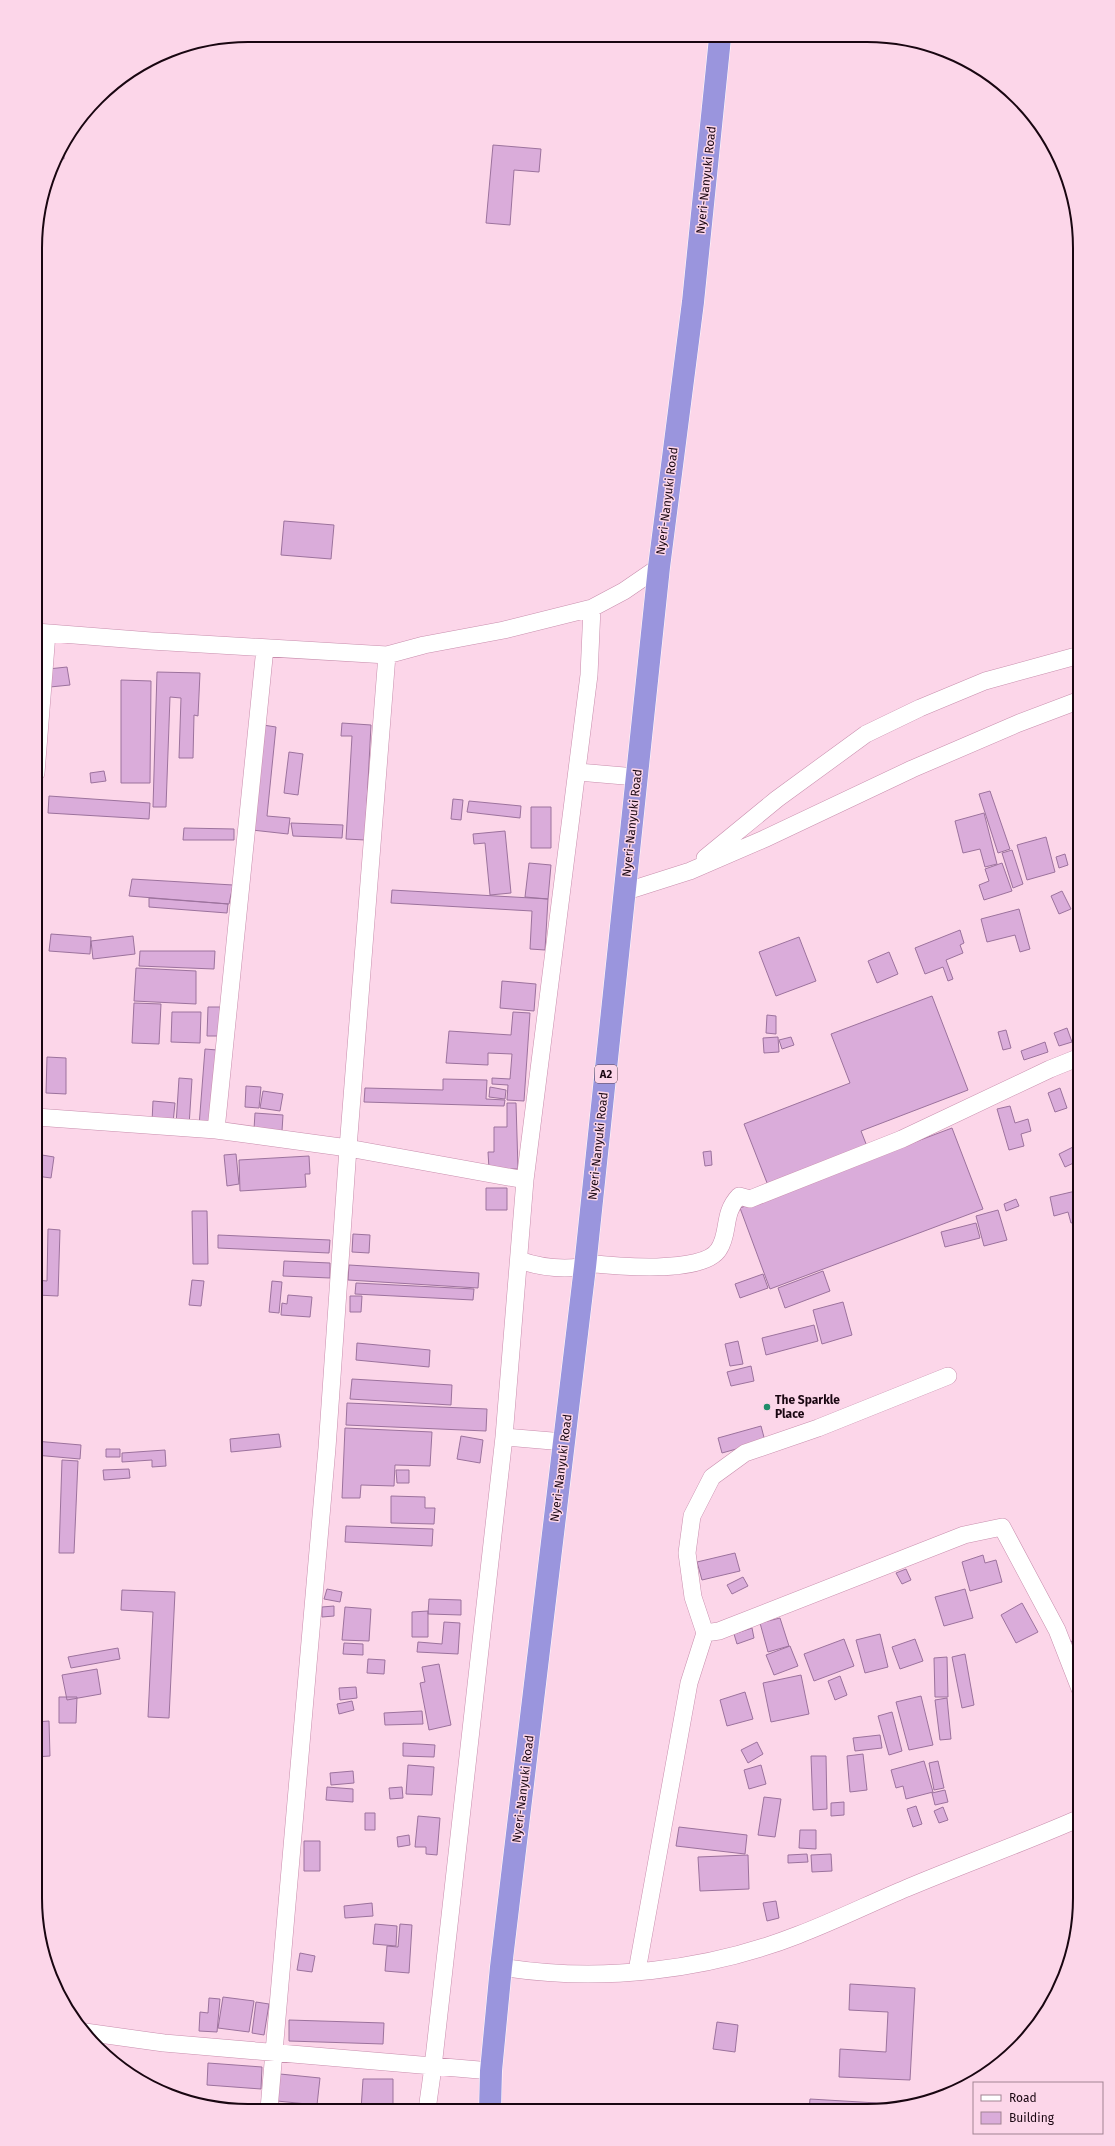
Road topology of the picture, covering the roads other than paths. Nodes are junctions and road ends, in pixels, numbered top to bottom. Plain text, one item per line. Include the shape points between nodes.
1 (720, 42) edge
2 (659, 567) junction
3 (592, 608) junction
4 (42, 632) edge
5 (266, 648) junction
6 (387, 656) junction
7 (1073, 657) edge
8 (1073, 703) edge
9 (578, 772) junction
10 (636, 777) junction
11 (690, 871) junction
12 (624, 892) junction
13 (1073, 1060) edge
14 (42, 1117) edge
15 (216, 1130) junction
16 (348, 1148) junction
17 (525, 1180) junction
18 (519, 1260) junction
19 (589, 1265) junction
20 (948, 1376) dead end
21 (504, 1438) junction
22 (564, 1442) junction
23 (705, 1633) junction
24 (1073, 1671) edge
25 (1073, 1821) edge
26 (502, 1967) junction
27 (637, 1971) junction
28 (92, 2033) edge
29 (273, 2053) junction
30 (433, 2067) junction
31 (491, 2071) junction
32 (269, 2104) edge
33 (428, 2104) edge
34 (490, 2104) edge

1 - 2 highway, Nyeri-Nanyuki Road / A2 via 693,302
2 - 3 street via 624,591
2 - 10 highway, Nyeri-Nanyuki Road / A2
3 - 6 street via 504,630 424,645
3 - 9 street via 589,675
4 - 5 street
5 - 6 street
5 - 15 street
6 - 16 street
7 - 11 street via 985,680 866,734 778,799
8 - 11 street via 912,769
9 - 10 street
9 - 17 street
10 - 12 highway, Nyeri-Nanyuki Road / A2
11 - 12 street
12 - 19 highway, Nyeri-Nanyuki Road / A2
13 - 19 street via 902,1139 750,1199 739,1196 732,1203 721,1245 713,1256 700,1261 654,1267
14 - 15 street
15 - 16 street
16 - 17 street
16 - 29 street via 326,1464
17 - 18 street
18 - 19 street via 542,1268
18 - 21 street
19 - 22 highway, Nyeri-Nanyuki Road / A2
20 - 23 street via 818,1428 745,1453 712,1477 692,1516 687,1554 693,1597
21 - 22 street
21 - 30 street
22 - 26 highway, Nyeri-Nanyuki Road / A2
23 - 24 street via 719,1631 964,1535 1002,1527 1057,1630
23 - 27 street via 689,1683
25 - 27 street via 798,1935 757,1949 703,1962
26 - 27 street via 537,1973 583,1975
26 - 31 highway, Nyeri-Nanyuki Road / A2
28 - 29 street via 164,2043
29 - 30 street
29 - 32 street
30 - 31 street
30 - 33 street
31 - 34 highway, Nyeri-Nanyuki Road / A2

